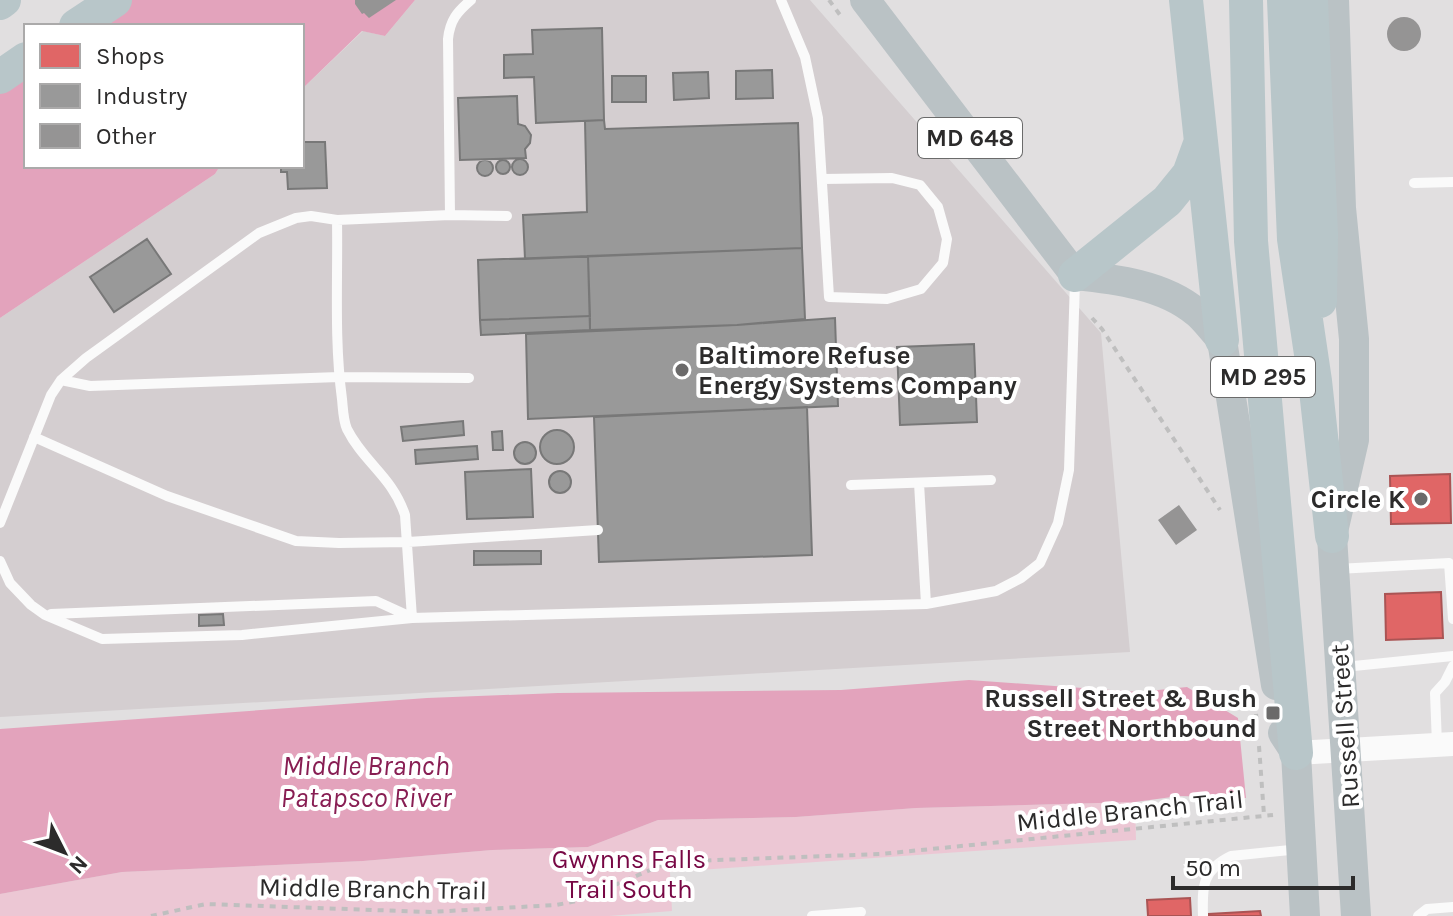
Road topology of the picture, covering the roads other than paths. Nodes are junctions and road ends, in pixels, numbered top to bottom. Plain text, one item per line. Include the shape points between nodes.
1 (115, 0) edge
2 (471, 0) edge
3 (781, 0) edge
4 (1186, 0) edge
5 (1246, 0) edge
6 (1284, 0) edge
7 (1311, 0) edge
8 (1334, 0) edge
9 (854, 10) edge
10 (79, 24) edge
11 (24, 60) edge
12 (0, 77) edge
13 (1201, 141) junction
14 (823, 179) junction
15 (1453, 182) edge
16 (1414, 183) dead end
17 (450, 215) junction
18 (507, 216) dead end
19 (337, 220) junction
20 (1075, 286) junction
21 (1222, 340) junction
22 (339, 377) junction
23 (469, 378) dead end
24 (61, 380) junction
25 (1315, 381) junction
26 (34, 437) junction
27 (991, 480) dead end
28 (919, 483) junction
29 (851, 485) dead end
30 (0, 523) edge
31 (598, 530) dead end
32 (1334, 552) junction
33 (0, 561) edge
34 (926, 604) junction
35 (45, 615) junction
36 (412, 618) junction
37 (1453, 619) edge
38 (1453, 656) edge
39 (1453, 666) edge
40 (1342, 667) junction
41 (1445, 744) edge
42 (1348, 751) junction
43 (1296, 753) junction
44 (1301, 849) junction
45 (1453, 907) edge
46 (861, 912) dead end
47 (812, 916) edge
48 (1203, 916) edge
49 (1305, 916) edge
50 (1356, 916) edge
51 (1418, 916) edge

1 - 10 highway
2 - 17 lane via 457,12 449,31
3 - 14 lane via 805,57
4 - 13 highway
5 - 43 highway, MD 295 via 1251,241
6 - 25 highway, MD 295 via 1294,239
7 - 25 highway via 1321,234
8 - 32 main road, Russell Street via 1341,208 1354,339 1354,440
9 - 20 main road, MD 648
11 - 12 highway
13 - 20 highway via 1189,174 1167,201
13 - 21 highway
14 - 14 lane via 892,178 920,185 938,207 947,239 943,263 921,289 887,299 829,297
15 - 16 lane
17 - 18 lane
17 - 19 lane
19 - 22 lane
19 - 24 lane via 296,218 259,233
20 - 21 main road via 1114,278 1173,298 1196,311
20 - 34 lane via 1069,470 1058,523 1040,563 996,591
21 - 43 main road via 1283,735
22 - 23 lane
22 - 24 lane via 90,386
22 - 36 lane via 345,426 364,456 383,473 405,515
24 - 26 lane
25 - 32 highway, MD 295
26 - 30 lane
26 - 31 lane via 167,496 296,541 471,539
27 - 28 lane
28 - 29 lane
28 - 34 lane
32 - 37 lane via 1449,563
32 - 40 main road, Russell Street / MD 295
33 - 35 lane via 10,583
34 - 36 lane
35 - 36 lane via 376,601
35 - 36 lane via 102,639 242,635
38 - 40 lane
39 - 41 lane via 1435,693
40 - 42 main road, Russell Street / MD 295
41 - 42 street
42 - 43 street
42 - 50 main road, Russell Street / MD 295
43 - 44 main road, MD 295
44 - 48 lane via 1221,861 1208,873 1202,890
44 - 49 main road, MD 295
45 - 51 lane via 1427,909
46 - 47 lane

